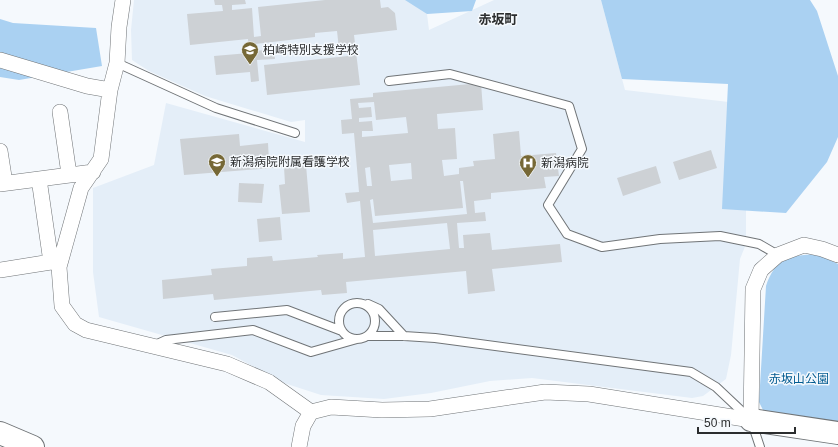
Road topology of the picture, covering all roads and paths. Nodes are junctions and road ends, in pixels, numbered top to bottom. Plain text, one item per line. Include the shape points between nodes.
1 (123, 0) edge
2 (0, 60) edge
3 (117, 63) junction
4 (389, 81) dead end
5 (110, 90) junction
6 (60, 112) dead end
7 (295, 133) dead end
8 (0, 151) edge
9 (93, 172) junction
10 (69, 174) junction
11 (39, 179) junction
12 (3, 184) edge
13 (778, 255) junction
14 (838, 255) edge
15 (55, 264) junction
16 (0, 270) edge
17 (364, 304) junction
18 (340, 314) junction
19 (216, 317) dead end
20 (326, 324) junction
21 (342, 331) junction
22 (368, 336) junction
23 (404, 336) junction
24 (357, 339) junction
25 (151, 346) junction
26 (311, 412) junction
27 (751, 420) junction
28 (0, 433) edge
29 (838, 433) edge
30 (33, 447) edge
31 (298, 447) edge
32 (760, 447) edge

1 - 3 street
2 - 5 street via 87,86
3 - 5 street
3 - 7 lane via 216,108
4 - 13 lane via 450,74 569,106 582,149 548,205 567,234 602,247 660,239 720,236 759,244
5 - 9 street via 101,158
6 - 10 street
8 - 12 street
9 - 10 street
9 - 15 street via 81,188
10 - 11 street
11 - 12 street
11 - 15 street
13 - 14 street via 804,245
13 - 27 street via 761,270 753,289
15 - 16 street
15 - 25 street via 62,306 75,324 86,330
17 - 18 lane via 358,302 347,306
17 - 22 lane via 369,306 375,316 375,327
17 - 23 lane via 379,309
18 - 20 lane
18 - 21 lane via 339,326
19 - 20 lane via 287,310
20 - 21 lane
21 - 24 lane
22 - 23 lane
22 - 24 lane
23 - 27 lane via 691,372 716,387
24 - 25 lane via 311,352 253,330 166,340
25 - 26 street via 227,364 269,382
26 - 27 street via 331,407 430,409 545,392 589,394
26 - 31 street via 303,426
27 - 29 main road
27 - 32 lane
28 - 30 main road

